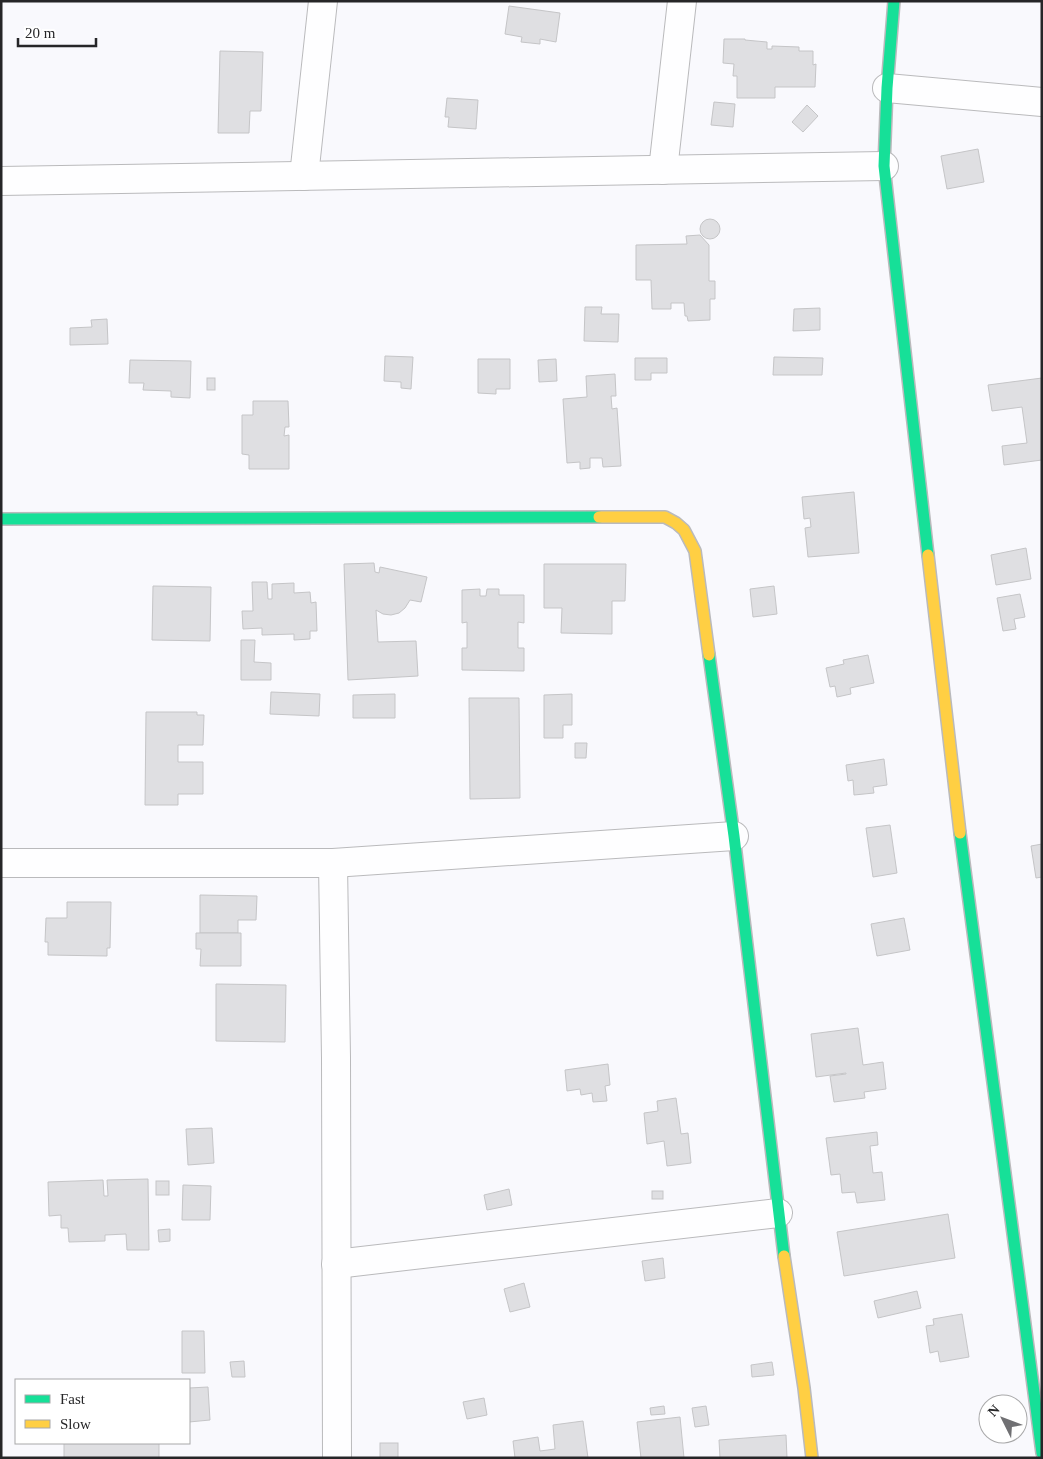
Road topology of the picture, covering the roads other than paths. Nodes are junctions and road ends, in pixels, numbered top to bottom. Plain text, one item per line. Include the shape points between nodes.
1 (323, 1) edge
2 (682, 1) edge
3 (894, 1) edge
4 (887, 88) junction
5 (1042, 102) edge
6 (884, 166) junction
7 (663, 170) junction
8 (304, 176) junction
9 (1, 181) edge
10 (1, 519) edge
11 (734, 836) junction
12 (1, 863) edge
13 (333, 863) junction
14 (778, 1213) junction
15 (336, 1264) junction
16 (1034, 1336) edge
17 (1042, 1453) edge
18 (337, 1458) edge
19 (812, 1458) edge

1 - 8 street
2 - 7 street
3 - 4 street
4 - 5 street
4 - 6 street
6 - 7 street
6 - 16 street via 957,810
7 - 8 street
8 - 9 street
10 - 11 street via 333,515 665,517 681,526 695,551
11 - 13 street
11 - 14 street
12 - 13 street
13 - 15 street
14 - 15 street
14 - 19 street
15 - 18 street
16 - 17 street

